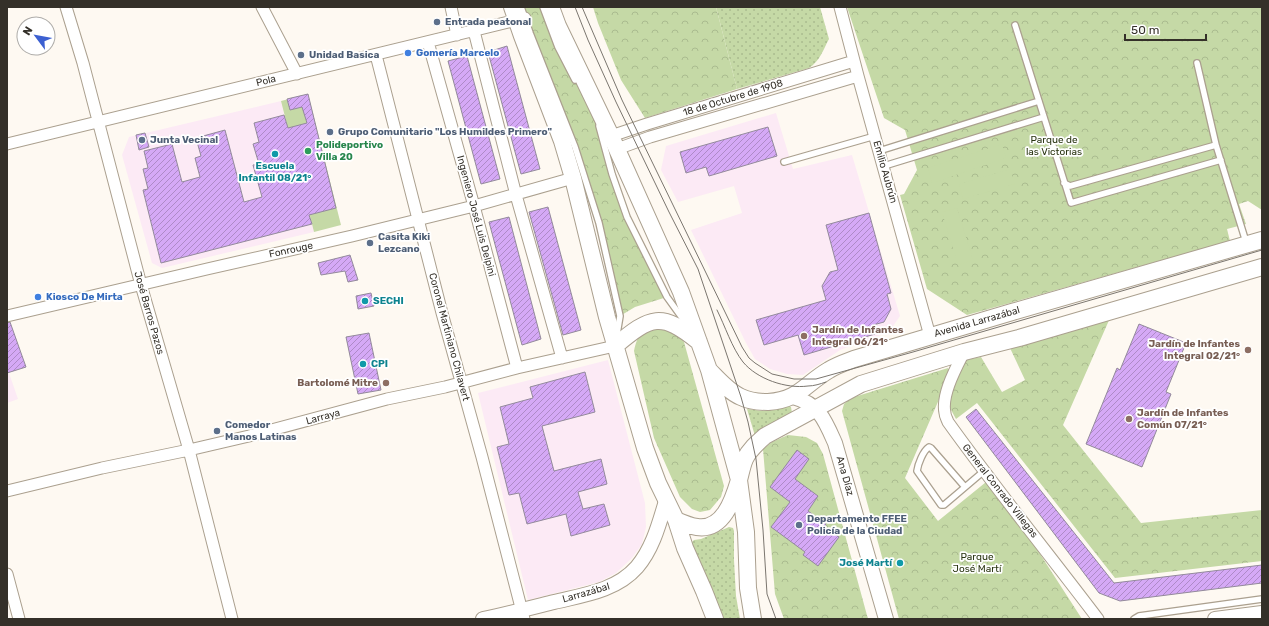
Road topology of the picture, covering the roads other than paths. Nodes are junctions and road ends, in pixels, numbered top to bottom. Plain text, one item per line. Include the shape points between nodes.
1 (66, 7) edge
2 (262, 7) edge
3 (450, 7) edge
4 (543, 7) edge
5 (551, 7) edge
6 (840, 7) edge
7 (519, 13) edge
8 (1016, 25) dead end
9 (474, 31) junction
10 (457, 35) junction
11 (428, 42) junction
12 (376, 54) junction
13 (854, 62) junction
14 (1197, 64) dead end
15 (297, 74) junction
16 (858, 76) junction
17 (580, 89) dead end
18 (1039, 101) junction
19 (595, 117) dead end
20 (1044, 117) junction
21 (99, 122) junction
22 (875, 136) junction
23 (614, 143) junction
24 (7, 144) edge
25 (1216, 145) junction
26 (879, 151) junction
27 (1221, 160) junction
28 (784, 162) dead end
29 (884, 166) junction
30 (573, 178) junction
31 (1064, 183) junction
32 (516, 195) junction
33 (474, 206) junction
34 (419, 220) junction
35 (1255, 243) edge
36 (1262, 267) edge
37 (141, 285) junction
38 (1012, 312) junction
39 (7, 316) edge
40 (930, 336) junction
41 (1019, 338) junction
42 (699, 342) junction
43 (616, 346) junction
44 (964, 352) junction
45 (562, 358) junction
46 (517, 368) junction
47 (708, 370) junction
48 (461, 382) junction
49 (793, 397) junction
50 (815, 408) junction
51 (189, 450) junction
52 (984, 472) junction
53 (739, 480) junction
54 (965, 487) junction
55 (7, 491) edge
56 (666, 501) junction
57 (676, 520) junction
58 (7, 574) edge
59 (1262, 599) edge
60 (1262, 614) edge
61 (522, 615) edge
62 (19, 619) edge
63 (232, 619) edge
64 (483, 619) edge
65 (715, 619) edge
66 (753, 619) edge
67 (886, 619) edge
68 (1098, 619) edge
69 (1134, 619) edge
70 (1215, 619) edge

1 - 21 street, José Barros Pazos
2 - 15 street
3 - 10 street
4 - 17 lane via 558,47
5 - 23 main road
6 - 13 street, Emilio Aubrún
7 - 9 street, Pola
7 - 30 main road
7 - 43 lane via 575,147 599,223 620,316
8 - 18 lane
9 - 10 street, Pola
9 - 32 street
10 - 11 street, Pola
11 - 12 street, Pola
11 - 33 street, Ingeniero José Luis Delpini
12 - 15 street, Pola
12 - 34 street, Coronel Martiniano Chilavert
13 - 16 street, Emilio Aubrún
13 - 23 street, 18 de Octubre de 1908 via 654,122
14 - 25 lane
15 - 21 street, Pola
16 - 22 street, Emilio Aubrún
16 - 23 street, 18 de Octubre de 1908 via 650,137
18 - 20 lane
18 - 26 lane
19 - 42 lane via 627,217 668,297
20 - 29 lane
20 - 31 lane
21 - 24 street, Pola
21 - 37 street, José Barros Pazos
22 - 26 street, Emilio Aubrún
22 - 28 lane
23 - 42 main road via 681,292
25 - 27 lane
25 - 31 lane via 1070,186
26 - 29 street, Emilio Aubrún
27 - 31 lane via 1071,203
27 - 35 lane
29 - 40 street, Emilio Aubrún
30 - 32 street, Fonrouge
30 - 43 main road
32 - 33 street, Fonrouge
32 - 45 street
33 - 34 street, Fonrouge
33 - 46 street, Ingeniero José Luis Delpini
34 - 37 street, Fonrouge
34 - 48 street, Coronel Martiniano Chilavert
35 - 38 main road, Avenida Larrazábal
36 - 41 main road
37 - 39 street, Fonrouge
37 - 51 street, José Barros Pazos
38 - 40 main road, Avenida Larrazábal
38 - 41 main road
40 - 49 main road, Avenida Larrazábal via 837,365
41 - 44 main road
42 - 43 main road via 677,325 656,321 635,330
42 - 47 main road
43 - 45 street, Larraya
43 - 56 main road via 648,460
44 - 50 main road via 861,384
44 - 52 street, General Conrado Villegas via 948,390 945,413 948,422
45 - 46 street, Larraya
46 - 48 street, Larraya
47 - 49 main road, Avenida Larrazábal via 741,397 762,402
47 - 53 main road
48 - 51 street, Larraya
48 - 61 street, Coronel Martiniano Chilavert
49 - 50 street, Ana Díaz
50 - 53 main road via 765,436 754,446 744,460
50 - 67 street, Ana Díaz via 827,426 839,453
51 - 55 street, Larraya
51 - 63 street, José Barros Pazos
52 - 54 lane
52 - 68 street, General Conrado Villegas
53 - 57 main road via 727,511 714,524 698,527
53 - 66 main road
54 - 54 lane via 941,505 917,471 926,449 931,448
56 - 57 main road
56 - 61 street, Larrazábal via 649,548 636,568 627,576 598,591
57 - 65 main road
58 - 62 street
59 - 69 lane via 1139,616
60 - 70 street
61 - 64 street, Larrazábal

